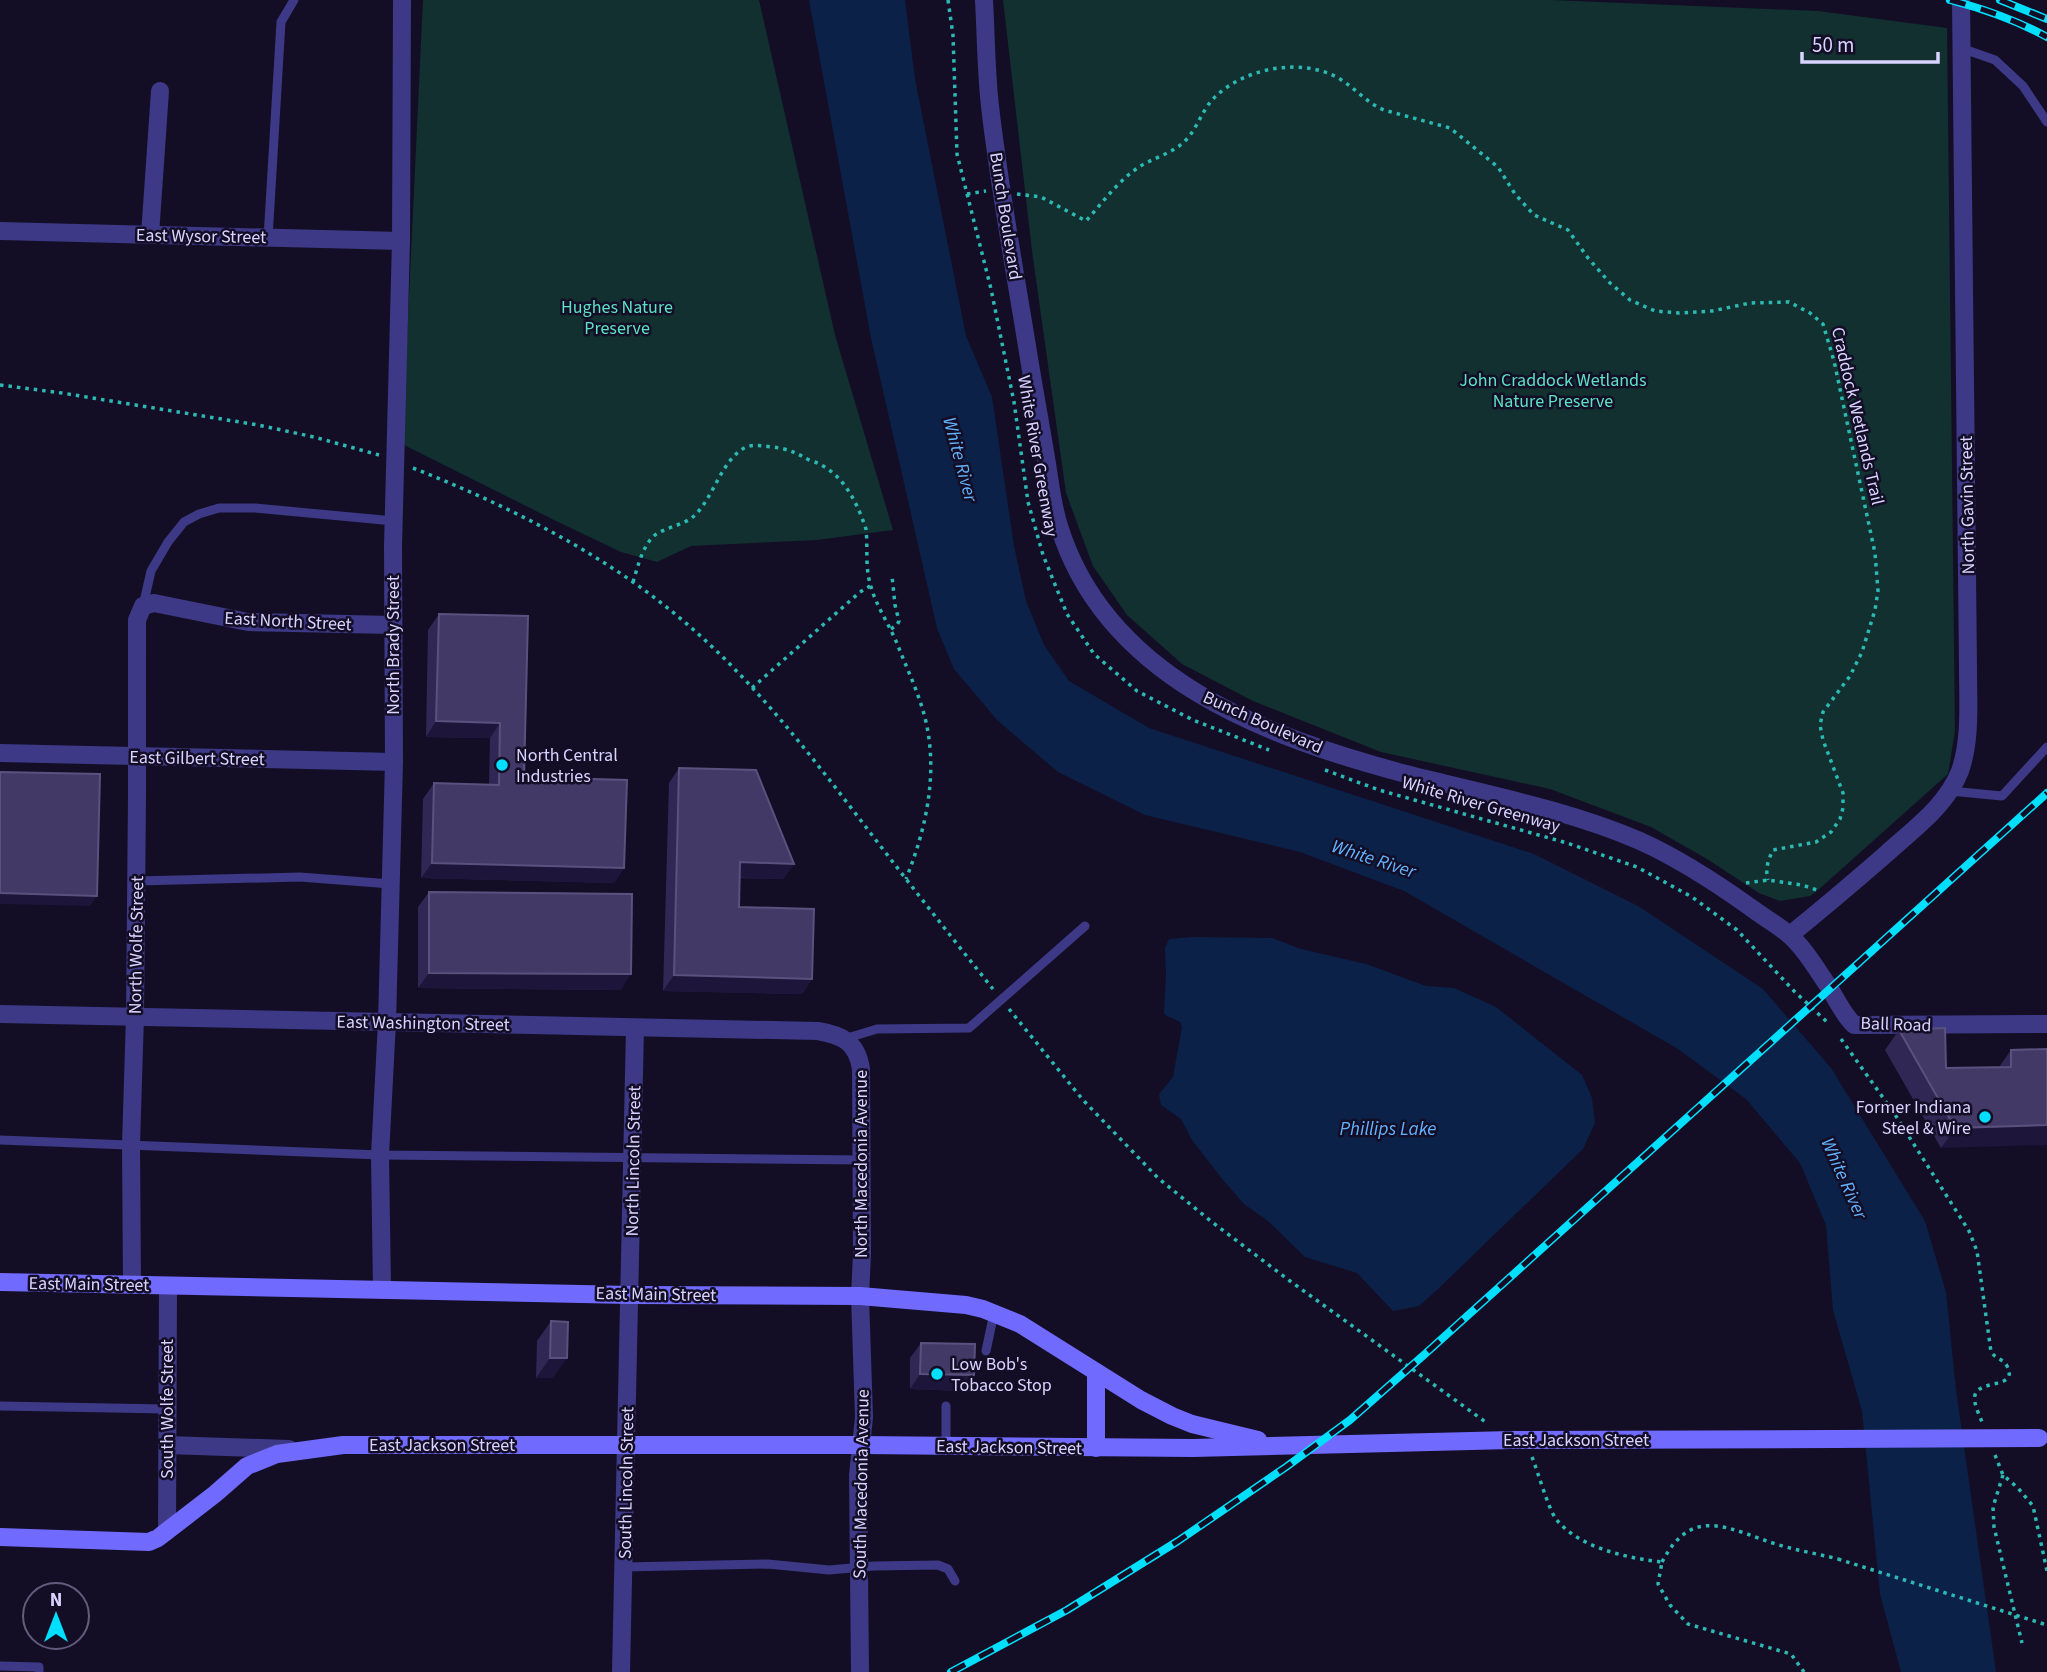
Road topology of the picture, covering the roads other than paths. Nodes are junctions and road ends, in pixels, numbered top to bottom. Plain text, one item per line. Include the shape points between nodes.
1 (294, 0) edge
2 (402, 0) edge
3 (984, 0) edge
4 (1961, 0) edge
5 (1961, 48) junction
6 (160, 91) dead end
7 (2047, 122) edge
8 (0, 231) edge
9 (150, 235) junction
10 (268, 237) junction
11 (401, 241) junction
12 (394, 521) junction
13 (143, 607) junction
14 (393, 625) junction
15 (2047, 747) edge
16 (0, 753) edge
17 (138, 757) junction
18 (394, 762) junction
19 (1950, 791) junction
20 (136, 881) junction
21 (391, 884) junction
22 (1085, 926) dead end
23 (1790, 935) junction
24 (0, 1014) edge
25 (135, 1016) junction
26 (387, 1022) junction
27 (2047, 1024) edge
28 (635, 1028) junction
29 (844, 1039) junction
30 (0, 1140) edge
31 (131, 1145) junction
32 (380, 1155) junction
33 (633, 1159) junction
34 (862, 1160) junction
35 (0, 1282) edge
36 (132, 1285) junction
37 (168, 1286) junction
38 (382, 1290) junction
39 (630, 1295) junction
40 (860, 1296) junction
41 (994, 1312) junction
42 (986, 1351) dead end
43 (1096, 1372) junction
44 (0, 1406) edge
45 (946, 1406) dead end
46 (166, 1409) junction
47 (2043, 1438) edge
48 (167, 1445) junction
49 (626, 1445) junction
50 (862, 1445) junction
51 (1279, 1445) junction
52 (947, 1446) junction
53 (1096, 1448) junction
54 (307, 1450) junction
55 (167, 1531) junction
56 (0, 1537) edge
57 (624, 1567) junction
58 (859, 1567) junction
59 (955, 1581) dead end
60 (0, 1666) edge
61 (619, 1671) edge
62 (39, 1672) edge
63 (860, 1672) edge

1 - 10 lane via 281,22
2 - 11 street, North Brady Street
3 - 23 street, Bunch Boulevard via 990,104 1050,484 1072,561 1097,606 1136,650 1167,674 1234,712 1344,757 1557,813 1639,841 1675,859
4 - 5 street, North Gavin Street
5 - 7 lane via 1995,60 2023,86
5 - 19 street, North Gavin Street via 1968,669 1967,736
6 - 9 street
8 - 9 street, East Wysor Street
9 - 10 street, East Wysor Street
10 - 11 street, East Wysor Street
11 - 12 street, North Brady Street
12 - 13 lane via 254,508 199,514 184,522 168,542 151,571
12 - 14 street, North Brady Street
13 - 14 street, East North Street via 163,604 248,622
13 - 17 street, North Wolfe Street via 137,620
14 - 18 street, North Brady Street
15 - 19 lane via 2002,796
16 - 17 street, East Gilbert Street
17 - 18 street, East Gilbert Street
17 - 20 street, North Wolfe Street
18 - 21 street, North Brady Street
19 - 23 street, North Gavin Street via 1935,810
20 - 21 lane via 300,877
20 - 25 street, North Wolfe Street
21 - 26 street, North Brady Street
22 - 29 lane via 969,1028 877,1030
23 - 27 street, Ball Road via 1854,1025
24 - 25 street, East Washington Street
25 - 26 street, East Washington Street
25 - 31 street, North Wolfe Street
26 - 28 street, East Washington Street
26 - 32 street, North Brady Street
28 - 29 street, East Washington Street via 818,1031
28 - 33 street, North Lincoln Street
29 - 34 street, North Macedonia Avenue via 860,1060
30 - 31 lane
31 - 32 lane
31 - 36 street, North Wolfe Street
32 - 33 lane
32 - 38 street, North Brady Street
33 - 34 lane
33 - 39 street, North Lincoln Street
34 - 40 street, North Macedonia Avenue
35 - 36 main road, East Main Street
36 - 37 main road, East Main Street
37 - 38 main road, East Main Street
37 - 46 street, South Wolfe Street
38 - 39 main road, East Main Street
39 - 40 main road, East Main Street
39 - 49 street, South Lincoln Street
40 - 41 main road, East Main Street via 966,1305
40 - 50 street, South Macedonia Avenue
41 - 42 lane
41 - 43 main road, East Main Street
43 - 51 main road, East Main Street via 1171,1416
43 - 53 main road
44 - 46 lane
45 - 52 lane
46 - 48 street, South Wolfe Street
47 - 51 main road, East Jackson Street, bridge
48 - 54 street
48 - 55 street, South Wolfe Street
49 - 50 main road, East Jackson Street
49 - 54 main road, East Jackson Street via 343,1445
49 - 57 street, South Lincoln Street
50 - 52 main road, East Jackson Street
50 - 58 street, South Macedonia Avenue
51 - 53 main road, East Jackson Street
52 - 53 main road, East Jackson Street
54 - 55 main road, East Jackson Street via 277,1454 247,1466
55 - 56 main road, East Jackson Street via 149,1542
57 - 58 lane
57 - 61 street, South Lincoln Street
58 - 59 lane via 938,1565 948,1569
58 - 63 street, South Macedonia Avenue
60 - 62 lane via 39,1667

